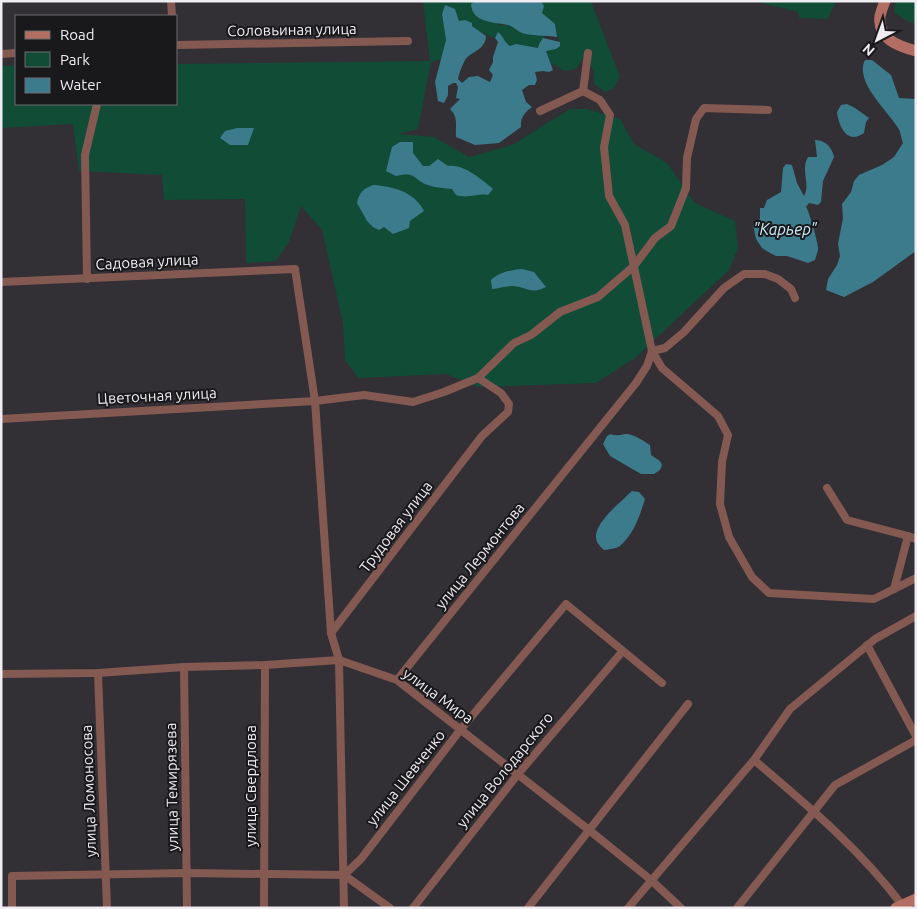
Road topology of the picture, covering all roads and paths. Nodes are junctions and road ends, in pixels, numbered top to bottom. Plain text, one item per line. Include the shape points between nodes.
1 (171, 1) edge
2 (884, 5) edge
3 (172, 15) edge
4 (408, 41) dead end
5 (178, 46) edge
6 (916, 51) edge
7 (15, 53) edge
8 (588, 53) dead end
9 (1, 54) edge
10 (583, 91) junction
11 (97, 105) edge
12 (768, 110) dead end
13 (540, 111) dead end
14 (634, 266) junction
15 (86, 279) junction
16 (1, 282) edge
17 (795, 298) dead end
18 (652, 351) junction
19 (478, 378) junction
20 (314, 401) junction
21 (1, 419) edge
22 (828, 488) dead end
23 (908, 536) junction
24 (916, 539) edge
25 (916, 578) edge
26 (894, 588) junction
27 (916, 616) edge
28 (331, 634) junction
29 (867, 645) junction
30 (622, 652) junction
31 (339, 660) junction
32 (266, 665) junction
33 (184, 667) junction
34 (98, 673) junction
35 (1, 674) edge
36 (397, 680) junction
37 (662, 683) dead end
38 (688, 704) dead end
39 (916, 713) edge
40 (907, 718) junction
41 (461, 729) junction
42 (916, 736) edge
43 (916, 740) edge
44 (754, 760) junction
45 (518, 774) junction
46 (815, 811) junction
47 (589, 830) junction
48 (187, 873) junction
49 (264, 874) junction
50 (106, 875) junction
51 (344, 875) junction
52 (651, 880) junction
53 (916, 899) edge
54 (899, 906) edge
55 (12, 908) edge
56 (107, 908) edge
57 (187, 908) edge
58 (264, 908) edge
59 (344, 908) edge
60 (390, 908) edge
61 (413, 908) edge
62 (528, 908) edge
63 (628, 908) edge
64 (682, 908) edge
65 (737, 908) edge

1 - 3 street
2 - 6 street via 880,15 882,34 887,40
4 - 5 street, Соловьиная улица
7 - 9 street
8 - 10 street
10 - 13 street
10 - 14 street via 600,100 610,115 604,147 609,196 625,225
11 - 15 street via 85,155
12 - 14 street via 704,108 696,119 687,158 686,188 671,226 655,238
14 - 18 street
14 - 19 street via 598,297 560,312 531,335 514,343
15 - 16 street, Садовая улица
15 - 20 street, Садовая улица via 295,268
17 - 18 street via 791,289 778,279 765,274 744,274 724,288 665,348
18 - 26 street via 662,368 718,416 728,435 722,462 720,504 729,537 752,577 769,592 791,595 874,599
18 - 36 street, улица Лермонтова via 636,383
19 - 20 street, Цветочная улица via 413,402 364,395
19 - 28 street, Трудовая улица via 501,393 509,404 508,412 482,436
20 - 21 street, Цветочная улица
20 - 28 street
22 - 23 street via 847,520
23 - 24 street
23 - 26 street
25 - 26 street
27 - 29 street
28 - 31 street
29 - 40 street
29 - 44 street via 790,709
30 - 37 street
30 - 41 street, улица Шевченко via 566,604
30 - 45 street, улица Володарского
31 - 32 street, улица Мира
31 - 36 street, улица Мира
31 - 51 street
32 - 33 street, улица Мира
32 - 49 street, улица Свердлова
33 - 34 street, улица Мира
33 - 48 street, улица Темирязева
34 - 35 street, улица Мира
34 - 50 street, улица Ломоносова
36 - 41 street, улица Мира
38 - 47 street
39 - 40 street
40 - 42 street
41 - 45 street, улица Мира
41 - 51 street, улица Шевченко via 361,858
43 - 46 street via 835,786
44 - 46 street
44 - 52 street
45 - 47 street, улица Мира
45 - 61 street, улица Володарского
46 - 54 street via 870,865
46 - 65 street
47 - 52 street, улица Мира
47 - 62 street
48 - 49 street
48 - 50 street
48 - 57 street, улица Темирязева
49 - 51 street
49 - 58 street, улица Свердлова
50 - 55 street via 12,876
50 - 56 street, улица Ломоносова
51 - 59 street
51 - 60 street
52 - 63 street
52 - 64 street, улица Мира
53 - 54 street

